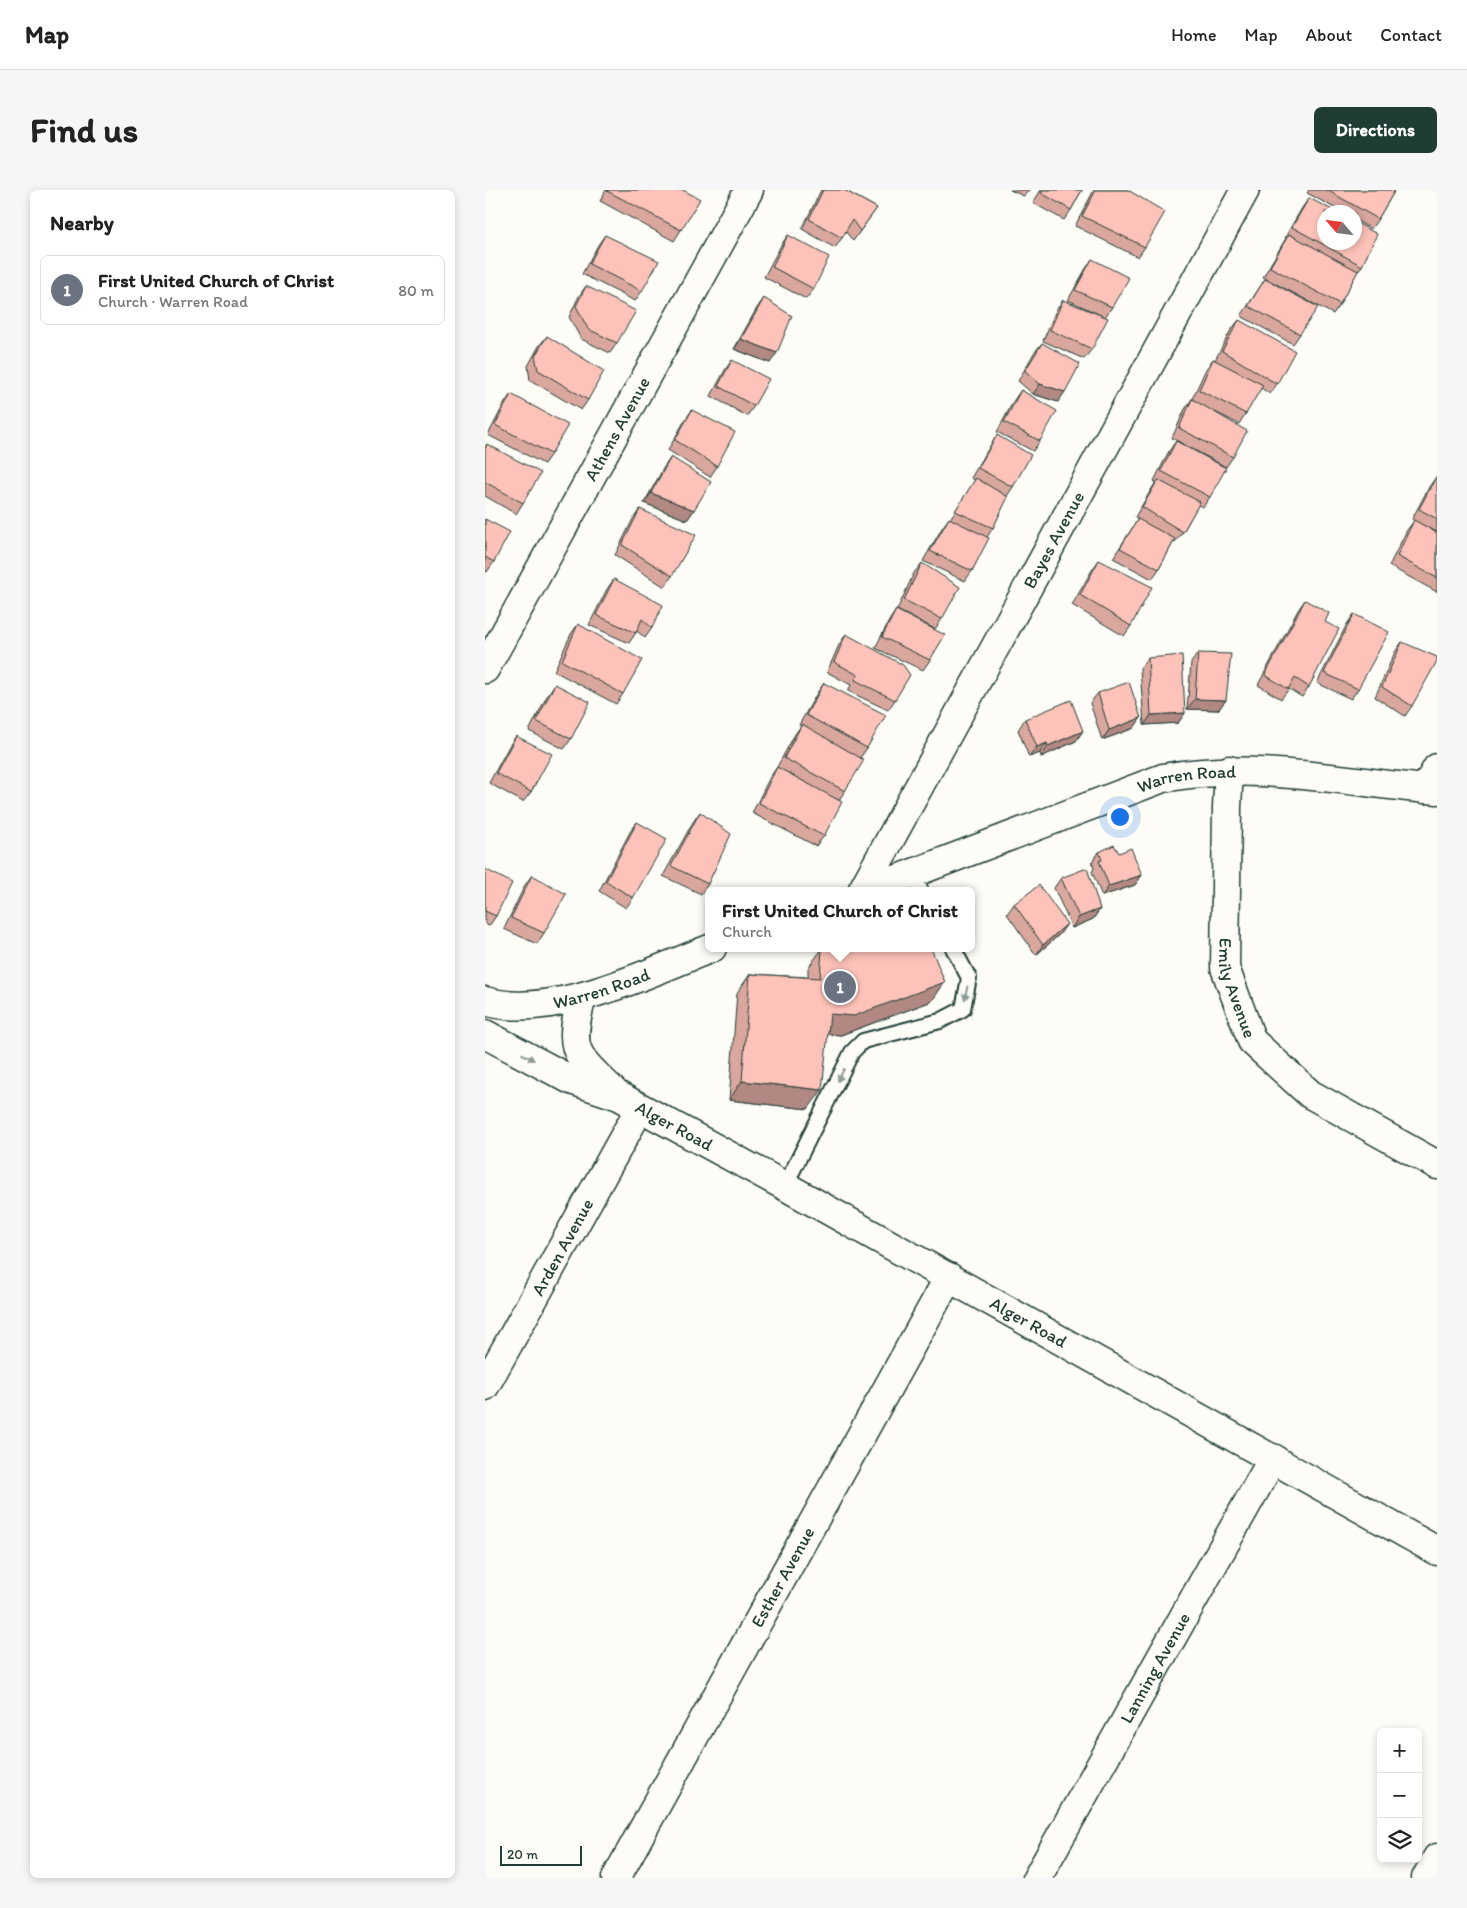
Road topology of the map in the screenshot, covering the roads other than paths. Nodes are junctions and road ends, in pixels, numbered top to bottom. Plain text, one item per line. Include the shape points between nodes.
1 (749, 190) edge
2 (1245, 190) edge
3 (485, 669) edge
4 (1229, 770) junction
5 (1433, 782) edge
6 (917, 882) edge
7 (866, 887) edge
8 (888, 887) edge
9 (705, 951) edge
10 (955, 952) edge
11 (582, 997) junction
12 (485, 1001) edge
13 (485, 1034) edge
14 (630, 1102) junction
15 (1437, 1165) edge
16 (785, 1186) junction
17 (949, 1277) junction
18 (485, 1386) edge
19 (1273, 1458) junction
20 (1437, 1551) edge
21 (1437, 1858) edge
22 (617, 1878) edge
23 (1037, 1878) edge
24 (1426, 1878) edge

1 - 3 street, Athens Avenue
2 - 7 street, Bayes Avenue
4 - 5 street, Warren Road
4 - 6 street, Warren Road via 1163,778
4 - 15 street, Emily Avenue via 1225,968 1251,1041 1310,1094
6 - 8 street, Warren Road
9 - 11 street, Warren Road
10 -> 16 lane via 969,978 963,1008 940,1021 863,1042 852,1052
11 - 12 street, Warren Road via 547,1004 498,1005
11 - 14 street, Alger Road via 574,1026 573,1041 577,1052 584,1063
13 -> 14 street, Alger Road via 571,1080
14 - 16 street, Alger Road
14 - 18 street, Arden Avenue
16 - 17 street, Alger Road
17 - 19 street, Alger Road
17 - 22 street, Esther Avenue
19 - 20 street, Alger Road
19 - 23 street, Lanning Avenue
21 - 24 street

